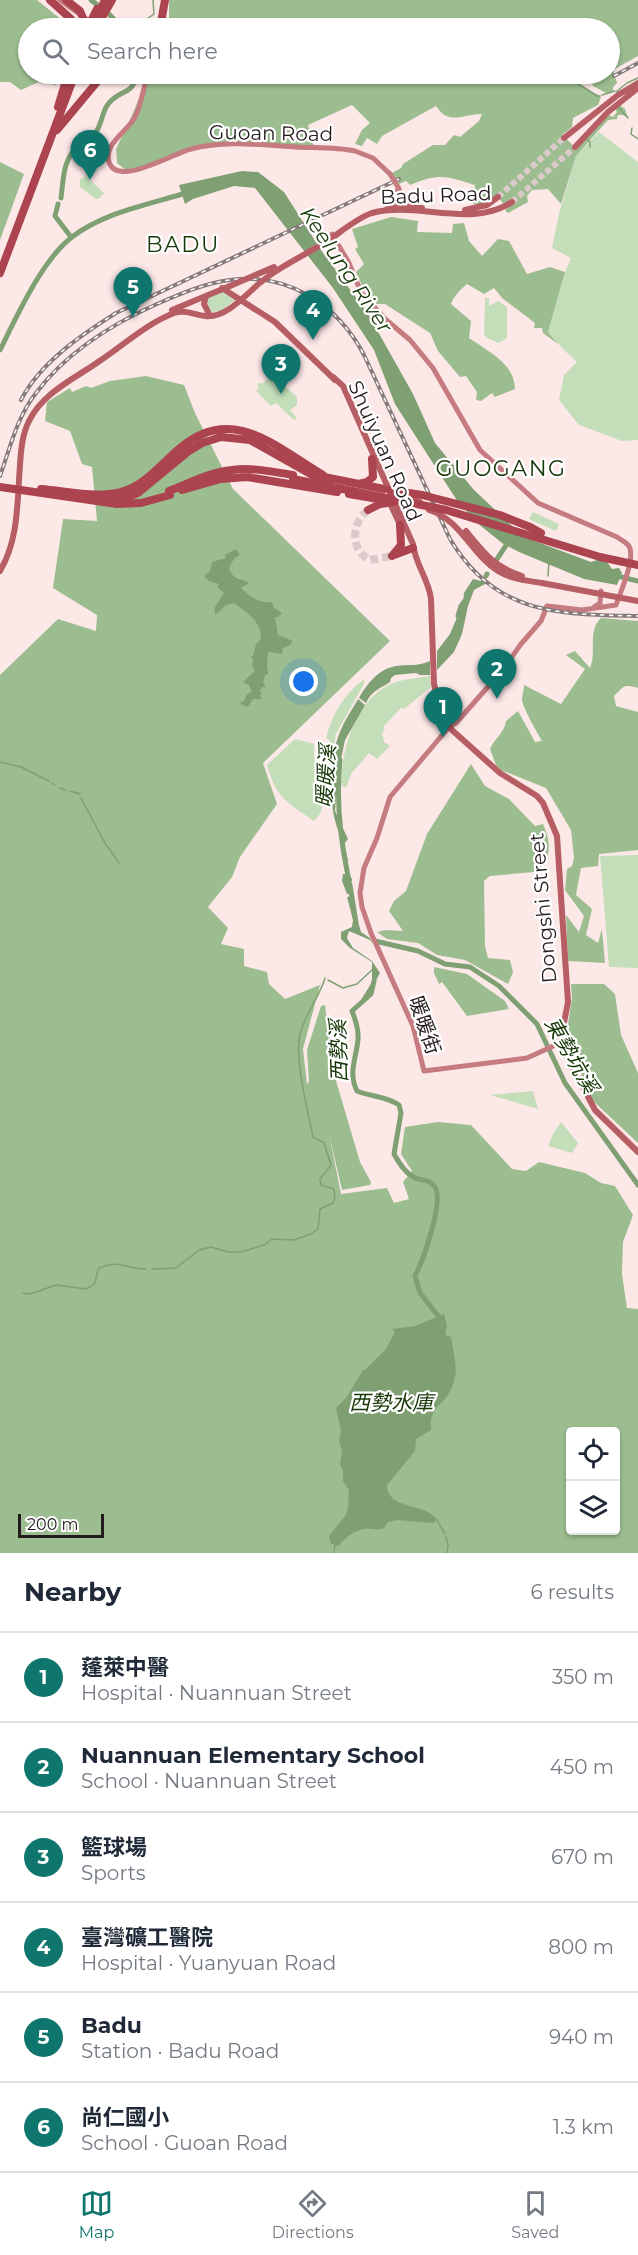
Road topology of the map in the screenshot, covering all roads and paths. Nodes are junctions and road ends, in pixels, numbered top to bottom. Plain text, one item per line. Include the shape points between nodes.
1 (50, 0) edge
2 (60, 0) edge
3 (66, 0) edge
4 (104, 0) edge
5 (112, 0) edge
6 (165, 0) edge
7 (70, 18) edge
8 (83, 18) joint
9 (96, 18) edge
10 (99, 18) edge
11 (162, 18) edge
12 (638, 83) edge
13 (67, 84) edge
14 (68, 84) edge
15 (95, 84) edge
16 (145, 84) edge
17 (638, 88) edge
18 (593, 114) junction
19 (600, 121) junction
20 (52, 135) junction
21 (564, 138) tunnel mouth
22 (574, 147) tunnel mouth
23 (398, 187) junction
24 (512, 202) tunnel mouth
25 (387, 208) junction
26 (405, 208) junction
27 (331, 237) junction
28 (0, 259) edge
29 (292, 261) junction
30 (0, 273) edge
31 (222, 288) junction
32 (206, 296) junction
33 (240, 299) junction
34 (210, 316) junction
35 (140, 329) junction
36 (333, 376) junction
37 (372, 459) junction
38 (292, 477) junction
39 (330, 479) junction
40 (353, 484) junction
41 (0, 486) edge
42 (41, 489) junction
43 (182, 490) junction
44 (387, 490) junction
45 (170, 493) junction
46 (93, 500) junction
47 (392, 501) junction
48 (416, 506) junction
49 (428, 507) junction
50 (368, 510) dead end
51 (401, 522) junction
52 (541, 533) junction
53 (413, 548) junction
54 (635, 562) edge
55 (0, 565) edge
56 (0, 571) edge
57 (601, 593) junction
58 (620, 595) junction
59 (638, 600) edge
60 (591, 609) junction
61 (434, 684) joint
62 (449, 727) junction
63 (558, 1044) junction
64 (638, 1152) edge

1 - 7 highway
2 - 8 street
3 - 8 highway
4 - 9 highway, bridge
5 - 10 highway, bridge
6 - 11 highway
12 - 18 main road
13 - 28 highway
14 - 20 highway
15 - 20 highway
16 - 23 street, Guoan Road, bridge via 136,115 109,150 109,162 117,171 133,172 189,149 230,144 355,151 373,158
17 - 19 main road
18 - 19 main road
18 - 21 main road
19 - 22 main road
20 - 30 highway
23 - 25 street via 395,201
23 - 26 street
24 - 26 main road, Badu Road via 458,214
25 - 26 main road, Badu Road
25 - 27 main road, Badu Road via 363,214
26 - 27 main road, Badu Road via 372,213
27 - 29 main road
27 - 54 street via 349,262 361,292 433,368 480,450 538,503 624,542
29 - 31 main road, bridge
29 - 33 main road, bridge
31 - 32 main road
31 - 33 main road
32 - 34 main road via 204,304
32 - 35 main road
33 - 34 main road via 220,314
33 - 36 main road via 275,322
34 - 35 main road via 179,312
35 - 55 main road via 57,385 30,412 20,438 12,530
35 - 56 main road via 47,397 33,414 21,448 15,530
36 - 37 main road, Shuiyuan Road
36 - 44 main road, Shuiyuan Road via 343,386
37 - 40 highway via 372,479
37 - 44 main road, Shuiyuan Road
38 - 43 highway via 238,473 213,477
38 - 45 highway via 233,469
38 - 49 highway, bridge
38 - 52 highway, bridge via 422,499
39 - 40 highway
39 - 42 highway via 257,434 226,429 196,437 133,488 118,493
39 - 46 highway via 317,476 254,437 226,433 201,439 138,489
40 - 44 highway
41 - 42 highway, bridge
41 - 45 highway, bridge via 117,504 141,503
41 - 46 highway, bridge
42 - 45 highway, bridge via 127,500
43 - 45 highway
43 - 47 highway via 221,479 247,477
44 - 47 main road, Shuiyuan Road
44 - 49 main road
44 - 52 highway, bridge via 500,515
46 - 47 highway via 111,501 138,493 189,451 228,437 250,440 338,489
47 - 48 main road
47 - 51 main road, Shuiyuan Road
48 - 49 main road
48 - 51 main road via 405,508
49 - 50 highway, bridge via 391,502
49 - 54 highway, bridge via 600,557
49 - 57 main road, bridge via 458,523 484,554 509,571
51 - 53 main road, Shuiyuan Road
51 - 53 highway via 401,545 392,556
52 - 54 highway
53 - 61 main road, Shuiyuan Road via 432,599
54 - 58 street
57 - 58 main road
57 - 60 street via 600,603
58 - 59 main road
58 - 60 street via 615,606
60 - 62 street via 547,606 541,621 501,672
61 - 62 main road, Dongshi Street via 443,720
62 - 63 main road, Dongshi Street via 500,773 537,796 557,836 568,1002
62 - 63 street, 暖暖街 via 390,797 364,868 362,907 413,1026 424,1071 527,1058
63 - 64 main road via 595,1110

